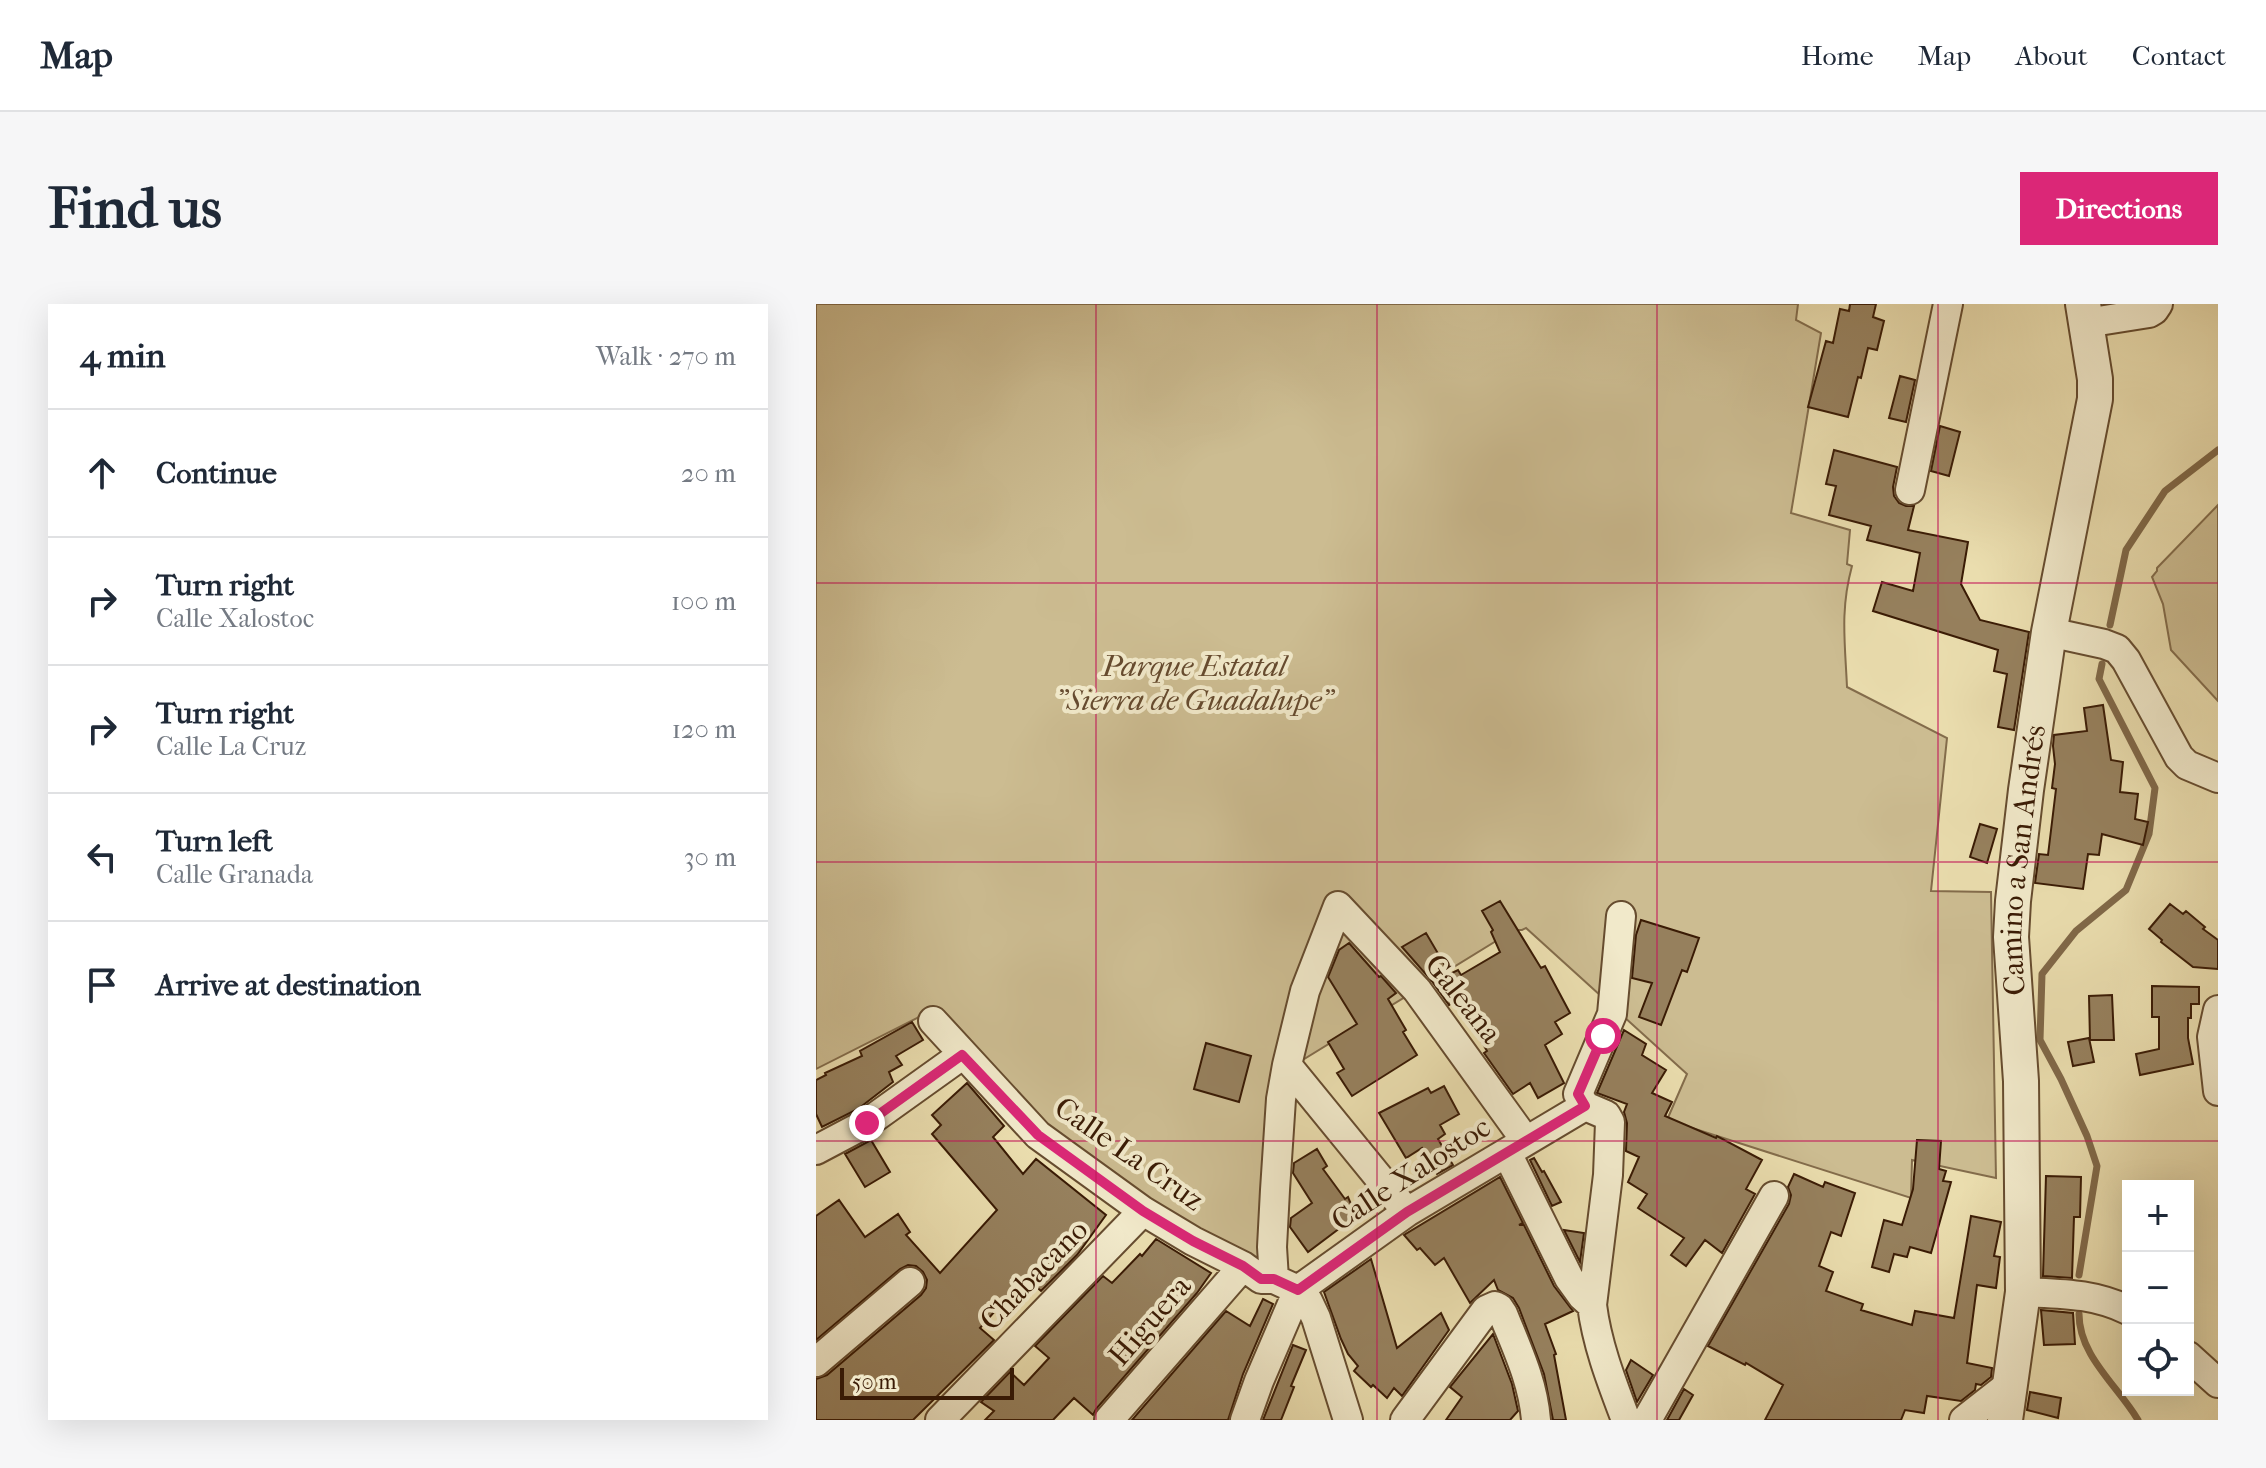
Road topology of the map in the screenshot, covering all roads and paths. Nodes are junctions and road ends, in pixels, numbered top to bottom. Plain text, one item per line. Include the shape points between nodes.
1 (1948, 304) edge
2 (2158, 304) edge
3 (2085, 313) edge
4 (1910, 490) dead end
5 (2049, 632) junction
6 (2218, 778) edge
7 (1621, 916) dead end
8 (2218, 1010) edge
9 (933, 1021) dead end
10 (962, 1055) junction
11 (1287, 1065) junction
12 (2218, 1091) edge
13 (1585, 1106) junction
14 (1516, 1147) junction
15 (816, 1150) edge
16 (1774, 1196) dead end
17 (1143, 1211) junction
18 (1407, 1212) junction
19 (1243, 1266) junction
20 (910, 1282) dead end
21 (1286, 1285) junction
22 (2023, 1292) junction
23 (1592, 1305) junction
24 (2122, 1307) edge
25 (2194, 1361) edge
26 (816, 1362) edge
27 (2218, 1383) edge
28 (2010, 1384) junction
29 (940, 1420) edge
30 (1109, 1420) edge
31 (1245, 1420) edge
32 (1348, 1420) edge
33 (1405, 1420) edge
34 (1536, 1420) edge
35 (1626, 1420) edge
36 (1647, 1420) edge
37 (1964, 1420) edge
38 (2005, 1420) edge

1 - 4 street
2 - 3 street via 2149,313
3 - 5 street, Camino a San Andrés via 2095,399
5 - 6 street via 2117,649 2179,757
5 - 22 street, Camino a San Andrés via 2011,937 2021,1081
7 - 13 street via 1612,1014 1578,1094
8 - 12 street via 2212,1037
9 - 10 street, Calle La Cruz
10 - 15 street via 867,1123
10 - 17 street, Calle La Cruz via 1038,1135
11 - 14 street, Galeana via 1305,991 1338,906 1417,990
11 - 18 street
11 - 21 street via 1272,1247
13 - 14 street, Calle Xalostoc
13 - 23 street via 1610,1122
14 - 18 street, Calle Xalostoc
14 - 23 street, Galeana via 1569,1278
16 - 36 street
17 - 19 street, Calle La Cruz
17 - 29 street, Chabacano
18 - 21 street, Calle Xalostoc
19 - 21 street, Calle La Cruz via 1261,1279
19 - 30 street, Higuera
20 - 26 street
21 - 31 street
21 - 32 street via 1308,1301 1316,1318
22 - 24 street via 2077,1294
22 - 28 street, Camino a San Andrés
23 - 35 street
25 - 27 street
28 - 37 street
28 - 38 street, Camino a San Andrés
33 - 34 street via 1486,1310 1495,1306 1503,1314 1534,1395

